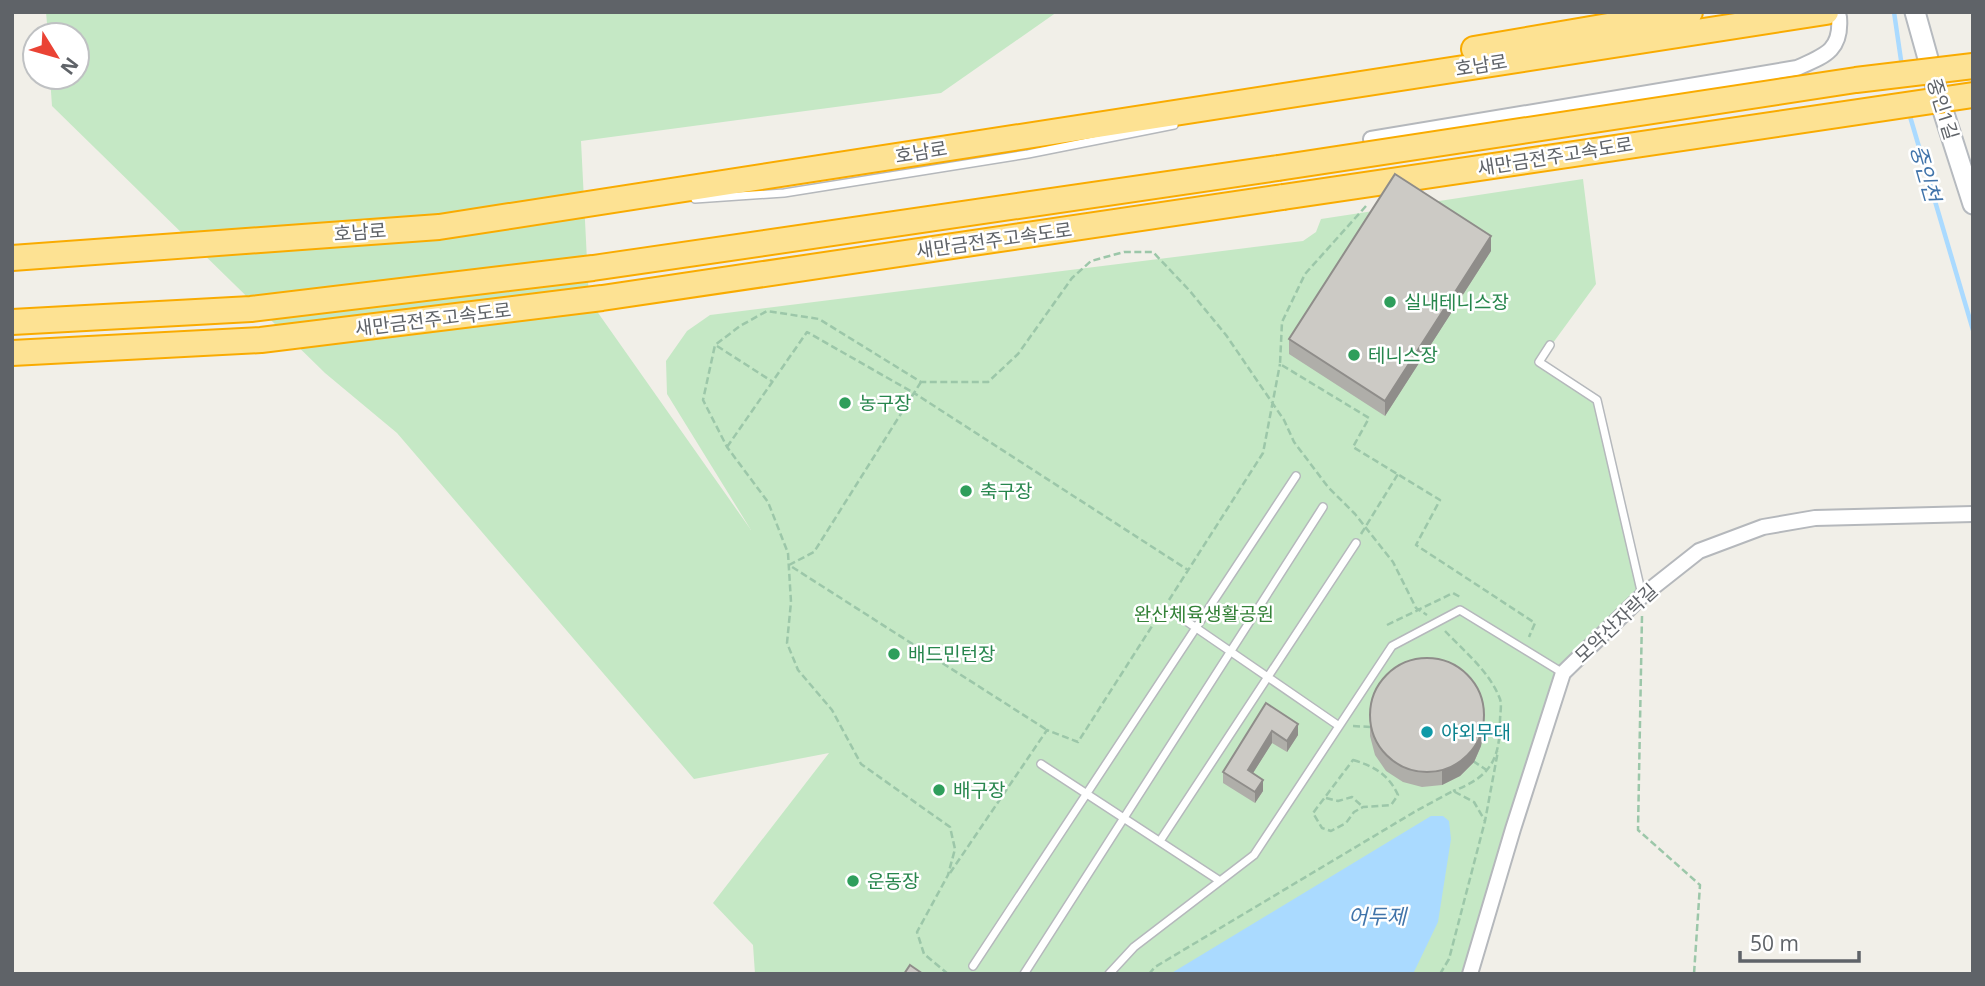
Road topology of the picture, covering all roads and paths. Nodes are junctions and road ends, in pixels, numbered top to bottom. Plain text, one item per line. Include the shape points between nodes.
1 (1690, 12) edge
2 (1915, 12) edge
3 (1823, 15) edge
4 (1973, 66) edge
5 (1445, 71) junction
6 (1973, 95) edge
7 (1230, 114) dead end
8 (1189, 122) dead end
9 (1371, 139) dead end
10 (691, 200) dead end
11 (664, 201) dead end
12 (1369, 202) dead end
13 (1973, 204) edge
14 (544, 210) junction
15 (12, 244) edge
16 (12, 258) edge
17 (12, 322) edge
18 (715, 345) junction
19 (1550, 345) dead end
20 (12, 353) edge
21 (1280, 363) junction
22 (773, 382) junction
23 (921, 382) junction
24 (914, 393) junction
25 (1273, 404) junction
26 (727, 447) junction
27 (1398, 474) junction
28 (1296, 476) dead end
29 (1323, 507) dead end
30 (1973, 514) edge
31 (1356, 542) joint
32 (789, 565) junction
33 (1188, 570) junction
34 (1642, 596) junction
35 (1464, 599) dead end
36 (1173, 612) dead end
37 (1437, 622) junction
38 (1387, 625) dead end
39 (1196, 628) junction
40 (1529, 637) dead end
41 (1231, 652) junction
42 (1563, 673) junction
43 (1268, 677) junction
44 (1339, 726) junction
45 (1375, 727) edge
46 (1047, 730) junction
47 (1500, 743) junction
48 (1467, 755) edge
49 (1041, 764) dead end
50 (1489, 771) junction
51 (1453, 791) junction
52 (1086, 794) junction
53 (1326, 797) junction
54 (1363, 807) junction
55 (1124, 818) junction
56 (1485, 821) junction
57 (1160, 841) junction
58 (948, 875) junction
59 (1220, 881) junction
60 (973, 966) dead end
61 (948, 974) edge
62 (1024, 974) edge
63 (1109, 974) edge
64 (1149, 974) edge
65 (1440, 974) edge
66 (1470, 974) edge
67 (1694, 974) edge

1 - 15 highway, 호남로 via 1249,88 438,210
2 - 13 street, 중인1길
3 - 5 highway, 호남로
3 - 9 street via 1840,31 1836,43 1826,55 1797,68
4 - 17 highway, 새만금전주고속도로, bridge via 593,268 251,309
5 - 7 lane
5 - 14 highway, 호남로
6 - 20 highway, 새만금전주고속도로, bridge via 602,298 274,338
8 - 10 lane via 1028,155 785,193
11 - 14 lane
12 - 21 path via 1305,274 1282,322
14 - 16 highway, 호남로 via 439,227
18 - 22 path
18 - 23 path via 767,311 793,314 819,319
18 - 26 path via 703,400
19 - 34 lane via 1539,362 1597,400
21 - 25 path
21 - 27 path via 1369,418 1353,447
22 - 24 path via 807,331
22 - 26 path
23 - 24 path
23 - 25 path via 989,382 1018,354 1072,278 1091,261 1124,251 1153,252 1218,326
24 - 32 path via 814,552
24 - 33 path
25 - 33 path via 1263,453
25 - 37 path via 1294,442 1393,562 1416,608
26 - 32 path via 768,502
27 - 31 path
27 - 40 path via 1440,500 1416,545 1535,624
28 - 39 lane
29 - 41 lane
30 - 34 street, 모악산자락길 via 1815,519 1763,527 1699,551
31 - 43 lane
32 - 46 path
32 - 58 path via 787,643 798,670 832,710 861,764 950,827 955,849
33 - 46 path via 1078,742
34 - 42 street, 모악산자락길
34 - 67 path via 1639,830 1700,885
35 - 38 path via 1453,593
36 - 39 lane
37 - 42 lane via 1460,610
37 - 44 lane via 1392,646
37 - 47 path via 1483,670 1501,701
39 - 41 lane
39 - 52 lane
41 - 43 lane
41 - 55 lane
42 - 66 street, 모악산자락길
43 - 44 lane
43 - 57 lane
44 - 45 path
44 - 59 lane via 1254,855
46 - 58 path
47 - 50 path
47 - 56 path
48 - 50 path
49 - 52 lane
50 - 51 path via 1473,784
51 - 56 path via 1474,802
51 - 64 path
52 - 55 lane
52 - 60 lane
53 - 54 path via 1338,801 1352,797
53 - 54 path via 1313,813 1322,828 1331,831
53 - 54 path via 1353,760 1385,775 1398,795 1391,805
55 - 57 lane
55 - 62 lane
56 - 65 path via 1449,959
57 - 59 lane
58 - 61 path via 917,932 924,954
59 - 63 lane via 1134,947

